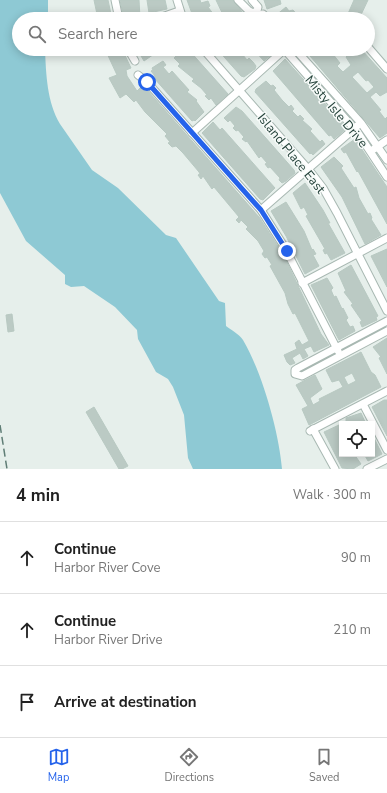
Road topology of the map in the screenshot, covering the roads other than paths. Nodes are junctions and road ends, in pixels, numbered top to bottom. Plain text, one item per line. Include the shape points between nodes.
1 (115, 0) edge
2 (177, 0) edge
3 (238, 0) edge
4 (252, 0) edge
5 (179, 11) joint
6 (118, 12) edge
7 (176, 12) edge
8 (251, 12) edge
9 (255, 12) edge
10 (375, 55) edge
11 (132, 56) edge
12 (209, 56) edge
13 (278, 56) edge
14 (291, 56) edge
15 (301, 56) edge
16 (135, 61) dead end
17 (387, 69) edge
18 (138, 74) dead end
19 (240, 91) junction
20 (361, 123) junction
21 (354, 129) junction
22 (192, 133) junction
23 (387, 140) edge
24 (378, 147) junction
25 (371, 152) junction
26 (387, 160) edge
27 (309, 170) junction
28 (387, 177) edge
29 (261, 210) junction
30 (387, 238) edge
31 (358, 253) junction
32 (302, 283) junction
33 (387, 311) edge
34 (387, 321) edge
35 (387, 331) edge
36 (336, 347) junction
37 (340, 355) junction
38 (387, 391) edge
39 (363, 404) junction
40 (387, 450) edge
41 (387, 459) edge
42 (334, 469) edge
43 (367, 469) edge

1 - 6 street
2 - 5 street
3 - 8 street
4 - 9 street via 258,7
5 - 7 street
10 - 17 street
11 - 16 street
12 - 19 street, Island Place East
13 - 19 street
14 - 21 street, Misty Isle Drive
15 - 20 street, Misty Isle Drive
18 - 22 street
19 - 22 street
19 - 27 street, Island Place East
20 - 21 street
20 - 24 street, Misty Isle Drive
21 - 25 street, Misty Isle Drive
21 - 27 street
22 - 29 street
23 - 24 street
24 - 25 street
24 - 26 street, Misty Isle Drive
25 - 28 street, Misty Isle Drive
27 - 29 street
27 - 31 street, Island Place East
29 - 32 street via 287,252
30 - 31 street
31 - 32 street
31 - 33 street, Island Place East
32 - 36 street
34 - 36 street
35 - 37 street
36 - 37 street
36 - 37 street via 298,368 295,374 302,376
38 - 39 street
39 - 40 street
39 - 42 street via 312,430
41 - 43 street

